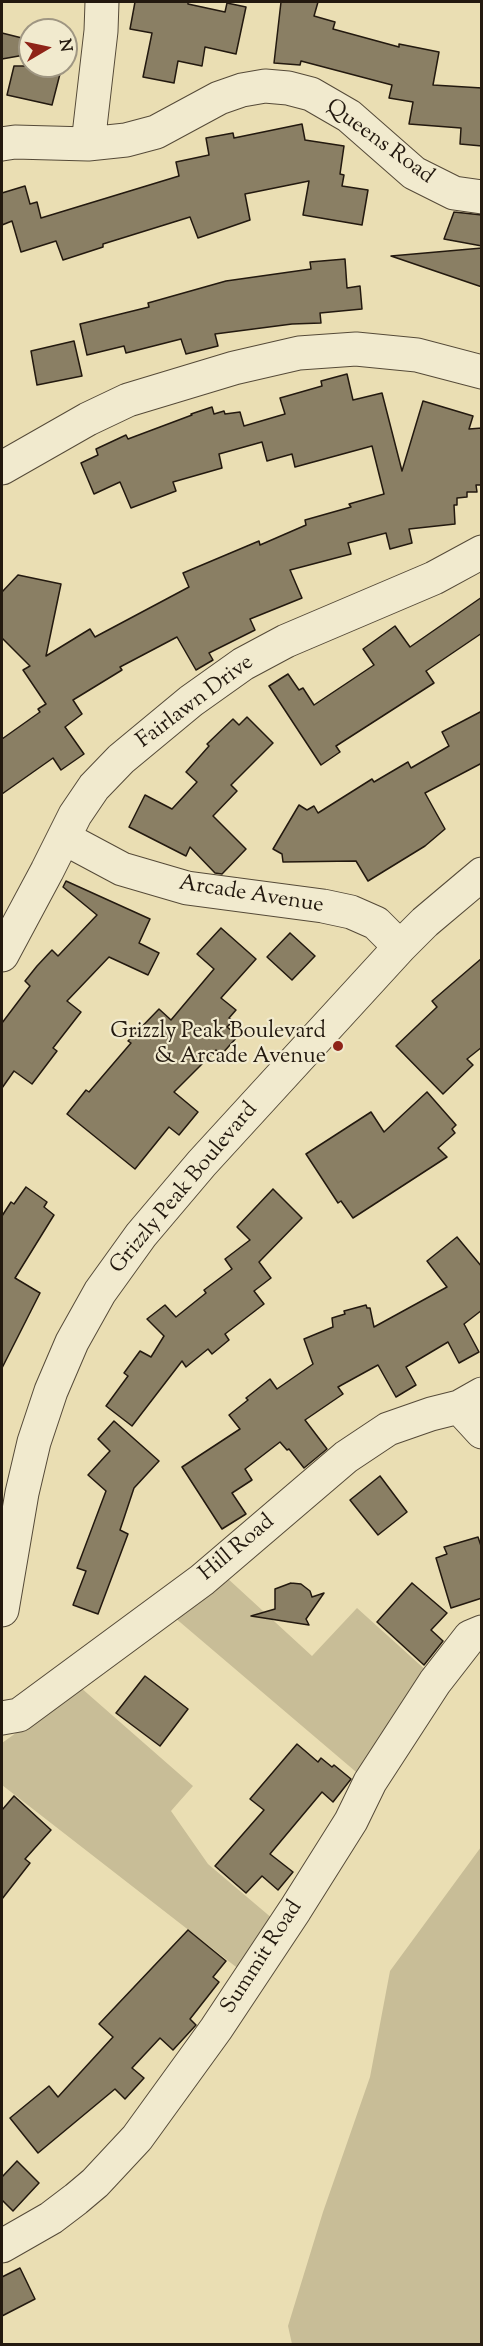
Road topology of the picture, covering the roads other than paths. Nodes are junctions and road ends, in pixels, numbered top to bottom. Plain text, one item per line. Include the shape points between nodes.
1 (102, 2) edge
2 (2, 144) edge
3 (88, 144) junction
4 (482, 197) edge
5 (482, 372) edge
6 (2, 468) edge
7 (482, 552) edge
8 (64, 838) junction
9 (482, 874) edge
10 (400, 947) junction
11 (2, 955) edge
12 (470, 1400) edge
13 (482, 1432) edge
14 (2, 1610) edge
15 (482, 1632) edge
16 (2, 1718) edge
17 (2, 2246) edge

1 - 3 street
2 - 3 street, Queens Road
3 - 4 street, Queens Road via 156,132 242,90 288,88 311,94 349,116 414,173 454,194
5 - 6 street via 407,354 356,349 299,353 128,400
7 - 8 street, Fairlawn Drive via 434,578 286,641 243,664 121,759 94,787
8 - 10 street, Arcade Avenue via 122,869 187,888 351,912 376,923
8 - 11 street, Fairlawn Drive
9 - 10 street, Grizzly Peak Boulevard
10 - 14 street, Grizzly Peak Boulevard via 202,1163 141,1235 100,1292 72,1342 34,1442
12 - 13 street
12 - 16 street, Hill Road via 388,1429 346,1457 202,1580 19,1715
15 - 17 street, Summit Road via 470,1637 435,1682 370,1782 351,1821 295,1910 137,2138 76,2199

